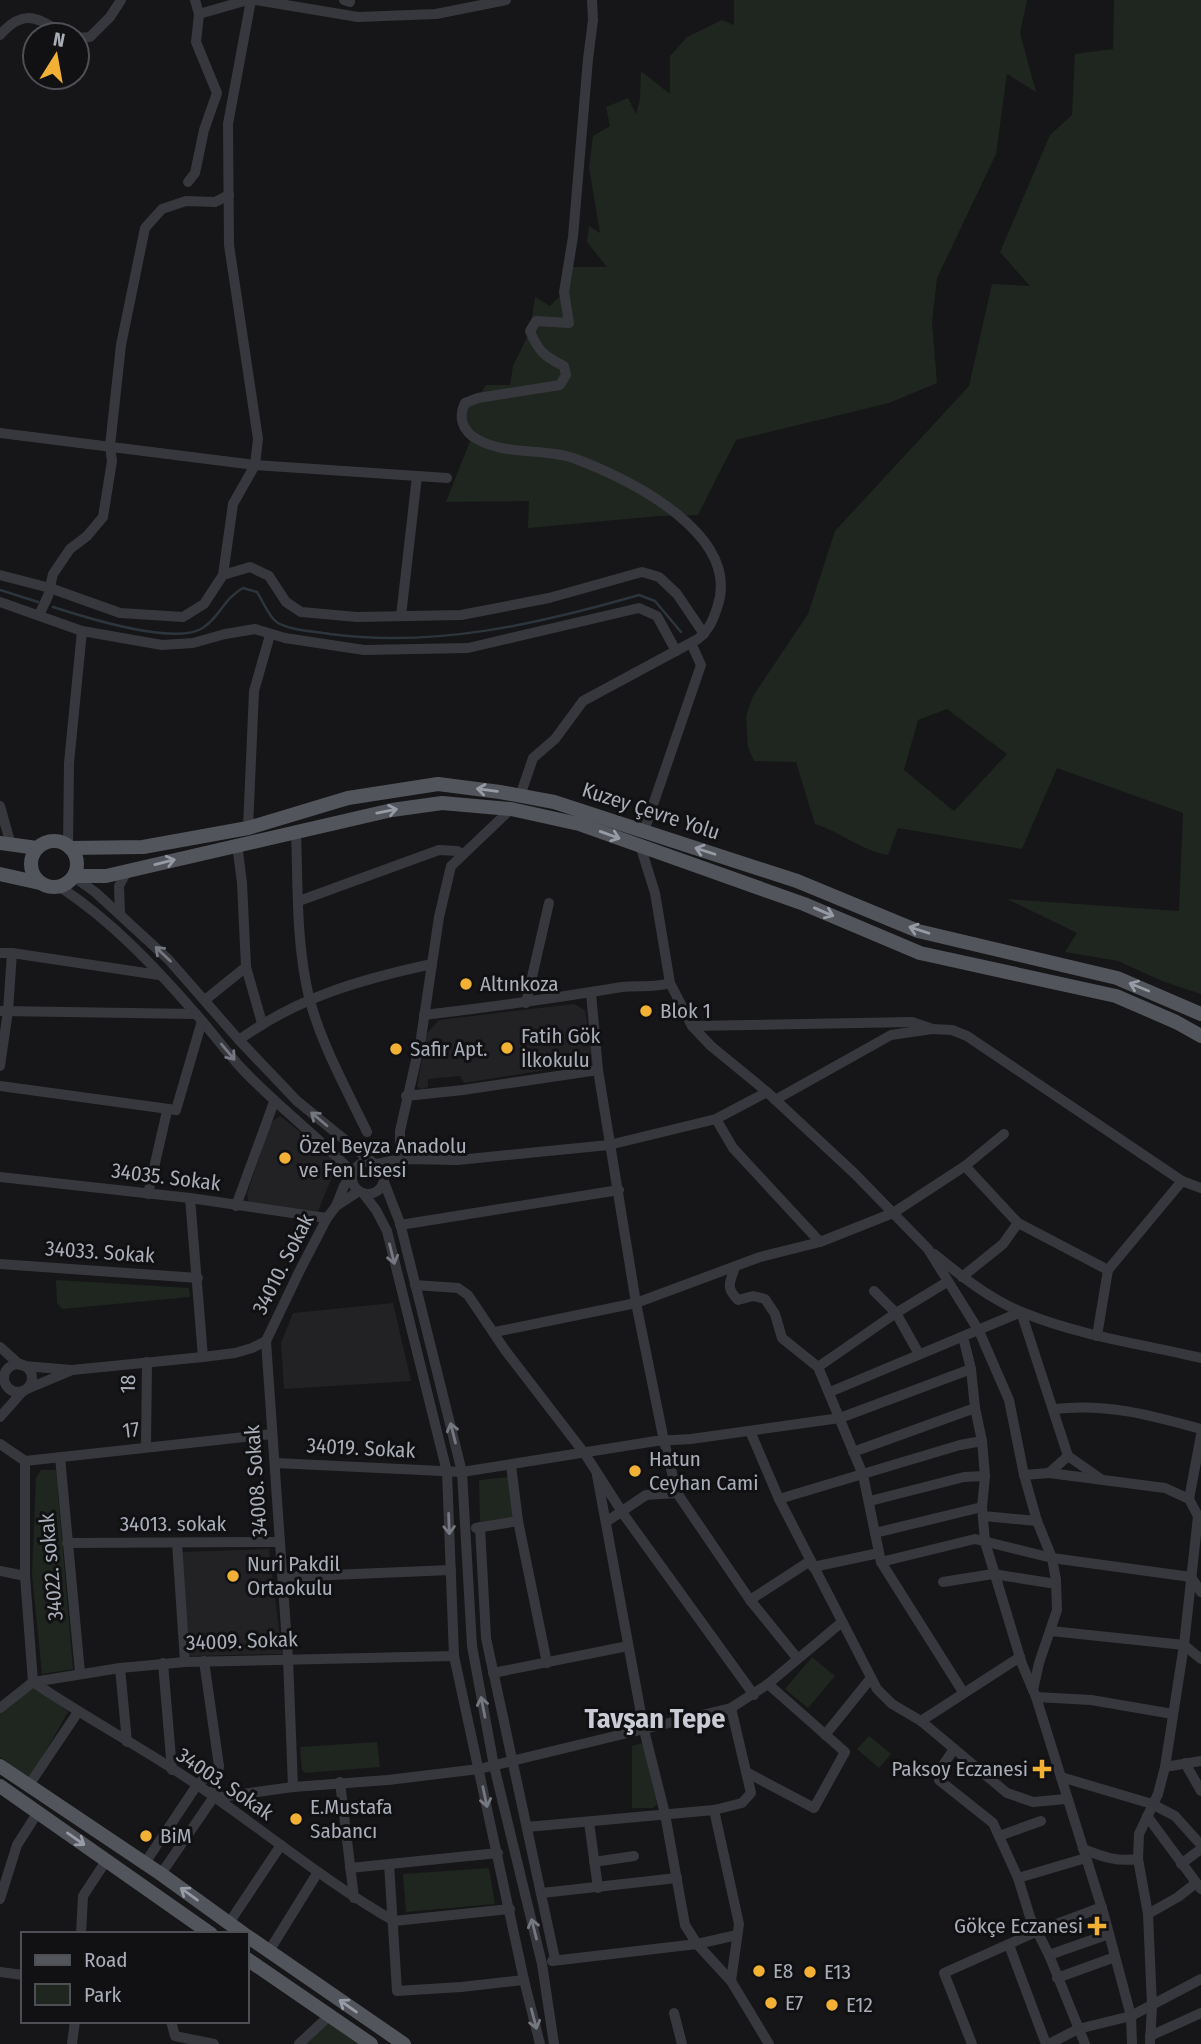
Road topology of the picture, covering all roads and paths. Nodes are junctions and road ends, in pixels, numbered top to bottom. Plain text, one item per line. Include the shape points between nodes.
1 (121, 0) edge
2 (195, 0) edge
3 (252, 0) edge
4 (344, 0) edge
5 (350, 0) edge
6 (506, 0) edge
7 (592, 0) edge
8 (198, 14) junction
9 (43, 21) edge
10 (0, 35) edge
11 (91, 36) edge
12 (188, 182) dead end
13 (229, 195) junction
14 (0, 433) edge
15 (110, 446) junction
16 (256, 465) junction
17 (417, 476) junction
18 (447, 478) dead end
19 (0, 575) edge
20 (223, 575) junction
21 (50, 588) junction
22 (0, 603) edge
23 (39, 615) junction
24 (401, 616) junction
25 (82, 631) junction
26 (704, 634) junction
27 (270, 635) junction
28 (691, 643) junction
29 (676, 650) junction
30 (520, 796) junction
31 (0, 806) edge
32 (511, 809) junction
33 (248, 828) junction
34 (296, 831) junction
35 (642, 838) junction
36 (6, 844) edge
37 (237, 845) junction
38 (69, 847) junction
39 (37, 848) junction
40 (463, 853) junction
41 (127, 871) junction
42 (0, 874) edge
43 (74, 877) junction
44 (40, 883) junction
45 (60, 887) junction
46 (299, 901) junction
47 (549, 903) dead end
48 (120, 914) junction
49 (0, 953) edge
50 (12, 953) junction
51 (432, 964) junction
52 (246, 967) junction
53 (159, 975) junction
54 (670, 982) junction
55 (591, 993) junction
56 (310, 998) junction
57 (205, 1000) junction
58 (526, 1003) junction
59 (4, 1011) edge
60 (424, 1014) junction
61 (1201, 1014) edge
62 (199, 1017) junction
63 (262, 1023) junction
64 (692, 1026) junction
65 (932, 1029) junction
66 (1201, 1037) edge
67 (239, 1040) junction
68 (0, 1066) edge
69 (598, 1070) junction
70 (0, 1086) edge
71 (407, 1096) junction
72 (771, 1096) junction
73 (274, 1102) junction
74 (167, 1111) junction
75 (716, 1119) junction
76 (367, 1132) dead end
77 (1004, 1134) dead end
78 (612, 1144) junction
79 (400, 1159) junction
80 (374, 1163) junction
81 (965, 1166) junction
82 (353, 1174) junction
83 (0, 1177) edge
84 (384, 1180) junction
85 (1182, 1181) junction
86 (1201, 1188) edge
87 (619, 1190) junction
88 (361, 1192) junction
89 (148, 1194) junction
90 (190, 1198) junction
91 (236, 1206) junction
92 (336, 1206) junction
93 (893, 1213) junction
94 (327, 1218) junction
95 (1018, 1223) junction
96 (400, 1225) junction
97 (820, 1242) junction
98 (928, 1250) junction
99 (0, 1264) edge
100 (735, 1267) junction
101 (1108, 1270) junction
102 (962, 1277) junction
103 (198, 1278) junction
104 (947, 1282) junction
105 (415, 1285) junction
106 (874, 1292) dead end
107 (636, 1303) junction
108 (1021, 1312) junction
109 (896, 1313) junction
110 (979, 1331) junction
111 (495, 1332) junction
112 (1097, 1336) junction
113 (963, 1337) junction
114 (266, 1341) junction
115 (0, 1347) edge
116 (919, 1354) junction
117 (203, 1357) junction
118 (1201, 1358) edge
119 (0, 1360) edge
120 (147, 1362) junction
121 (22, 1365) junction
122 (818, 1367) junction
123 (971, 1369) junction
124 (72, 1370) junction
125 (3, 1381) edge
126 (25, 1390) junction
127 (830, 1392) junction
128 (975, 1408) junction
129 (1054, 1409) junction
130 (0, 1417) edge
131 (840, 1418) junction
132 (1201, 1429) edge
133 (750, 1431) junction
134 (272, 1434) junction
135 (1201, 1435) edge
136 (664, 1441) junction
137 (982, 1441) junction
138 (0, 1444) edge
139 (146, 1447) junction
140 (853, 1452) junction
141 (585, 1454) junction
142 (1068, 1456) junction
143 (61, 1457) junction
144 (25, 1461) junction
145 (276, 1463) junction
146 (511, 1465) junction
147 (445, 1472) junction
148 (462, 1472) junction
149 (1049, 1473) junction
150 (597, 1475) junction
151 (863, 1475) junction
152 (1024, 1475) junction
153 (985, 1476) junction
154 (1103, 1480) junction
155 (677, 1493) junction
156 (779, 1499) junction
157 (1189, 1499) junction
158 (870, 1501) junction
159 (983, 1511) junction
160 (622, 1512) junction
161 (1200, 1516) edge
162 (518, 1521) junction
163 (1038, 1521) junction
164 (606, 1522) junction
165 (480, 1527) junction
166 (465, 1530) junction
167 (875, 1532) junction
168 (280, 1542) junction
169 (985, 1542) junction
170 (67, 1543) junction
171 (177, 1543) junction
172 (880, 1558) junction
173 (1052, 1558) junction
174 (812, 1564) junction
175 (451, 1570) junction
176 (0, 1571) edge
177 (993, 1574) junction
178 (25, 1576) junction
179 (282, 1577) junction
180 (1191, 1577) junction
181 (943, 1582) dead end
182 (1056, 1584) junction
183 (1201, 1592) edge
184 (750, 1600) junction
185 (842, 1622) junction
186 (1051, 1631) junction
187 (1184, 1645) junction
188 (628, 1646) junction
189 (454, 1656) junction
190 (1020, 1657) junction
191 (288, 1658) junction
192 (797, 1658) junction
193 (1201, 1659) edge
194 (204, 1661) junction
195 (185, 1662) junction
196 (163, 1663) junction
197 (547, 1663) junction
198 (120, 1668) junction
199 (80, 1673) junction
200 (493, 1673) junction
201 (872, 1678) junction
202 (33, 1682) junction
203 (768, 1685) junction
204 (963, 1692) junction
205 (1034, 1693) junction
206 (754, 1695) junction
207 (731, 1707) junction
208 (0, 1708) edge
209 (78, 1712) junction
210 (1173, 1714) junction
211 (921, 1721) junction
212 (644, 1730) junction
213 (825, 1735) junction
214 (127, 1742) junction
215 (954, 1749) junction
216 (1201, 1761) edge
217 (512, 1762) junction
218 (1185, 1763) junction
219 (0, 1766) edge
220 (219, 1766) junction
221 (495, 1766) junction
222 (1165, 1768) junction
223 (479, 1769) junction
224 (172, 1770) junction
225 (746, 1772) junction
226 (1061, 1777) junction
227 (340, 1782) junction
228 (197, 1785) junction
229 (0, 1786) edge
230 (29, 1786) junction
231 (293, 1787) junction
232 (1201, 1791) edge
233 (213, 1798) junction
234 (1066, 1799) junction
235 (1152, 1804) junction
236 (714, 1810) junction
237 (38, 1812) junction
238 (665, 1814) junction
239 (1147, 1816) junction
240 (1041, 1821) dead end
241 (589, 1822) junction
242 (527, 1827) junction
243 (999, 1836) junction
244 (281, 1845) junction
245 (1201, 1847) edge
246 (498, 1853) junction
247 (1084, 1854) junction
248 (634, 1856) dead end
249 (1138, 1859) junction
250 (106, 1861) junction
251 (594, 1862) junction
252 (145, 1863) junction
253 (389, 1864) junction
254 (1181, 1864) junction
255 (351, 1868) junction
256 (318, 1872) junction
257 (161, 1874) junction
258 (677, 1878) junction
259 (1018, 1878) junction
260 (1198, 1886) edge
261 (598, 1888) junction
262 (542, 1893) junction
263 (354, 1898) junction
264 (0, 1899) edge
265 (1102, 1907) junction
266 (510, 1909) junction
267 (1147, 1914) junction
268 (394, 1921) junction
269 (229, 1923) junction
270 (1038, 1931) junction
271 (81, 1932) edge
272 (208, 1932) edge
273 (241, 1932) edge
274 (1109, 1934) junction
275 (737, 1935) junction
276 (248, 1937) edge
277 (697, 1944) junction
278 (1009, 1945) junction
279 (269, 1951) junction
280 (1049, 1955) junction
281 (1115, 1957) junction
282 (555, 1959) junction
283 (248, 1960) edge
284 (542, 1964) junction
285 (0, 1972) edge
286 (21, 1975) edge
287 (1057, 1978) junction
288 (1201, 1979) edge
289 (524, 1980) junction
290 (731, 1981) junction
291 (1152, 2006) junction
292 (1201, 2012) edge
293 (674, 2013) dead end
294 (1131, 2015) junction
295 (329, 2017) junction
296 (75, 2023) edge
297 (172, 2023) edge
298 (1078, 2029) junction
299 (176, 2040) edge
300 (1150, 2040) edge
301 (766, 2043) edge
302 (72, 2044) edge
303 (214, 2044) edge
304 (299, 2044) edge
305 (371, 2044) edge
306 (404, 2044) edge
307 (540, 2044) edge
308 (554, 2044) edge
309 (682, 2044) edge
310 (972, 2044) edge
311 (1048, 2044) edge
312 (1085, 2044) edge
313 (1132, 2044) edge

1 - 11 street
2 - 8 street
3 - 6 street via 358,17 436,14
3 - 8 street
3 - 13 street via 228,124
4 - 5 street
7 - 26 street via 573,237 564,292 569,323 536,321 530,331 547,358 565,366 566,375 559,385 466,403 461,412 463,425 472,436 489,443 574,458 655,497 682,517 717,559 722,594
8 - 12 street via 196,42 218,93 195,173
9 - 10 street via 17,21
13 - 15 street via 215,202 186,201 162,209 145,228 121,345
13 - 16 street via 229,245 258,439
14 - 15 street
15 - 16 street
15 - 21 street via 103,517 70,549 53,574
16 - 17 street
16 - 20 street via 233,504
17 - 18 street
17 - 24 street
19 - 21 street
20 - 21 street via 204,604 183,617 120,613
20 - 24 street via 250,567 269,576 286,602 301,612
21 - 23 street
22 - 23 street
23 - 25 street
24 - 26 street via 461,615 549,598 642,572 659,577 677,594
25 - 27 street via 162,645 255,629
25 - 38 street via 69,763
26 - 28 street
27 - 29 street via 365,650 468,648 639,608 657,616
27 - 33 street via 254,691
28 - 29 street
28 - 35 street via 701,666
29 - 30 street via 583,701 555,739 533,758
30 -> 33 main road, Kuzey Çevre Yolu via 438,784 348,798
30 - 35 main road, Kuzey Çevre Yolu via 554,802
31 - 36 street
34 -> 32 main road, Kuzey Çevre Yolu via 442,803
32 -> 35 main road, Kuzey Çevre Yolu
32 - 40 street
33 - 38 main road, Kuzey Çevre Yolu via 143,847
34 - 37 main road, Kuzey Çevre Yolu
34 - 46 street
35 - 54 street
61 -> 35 main road, Kuzey Çevre Yolu via 1117,978 918,931 797,881
35 -> 66 main road, Kuzey Çevre Yolu via 920,953 1116,996
36 - 39 main road
41 -> 37 main road, Kuzey Çevre Yolu
37 - 52 street
38 - 39 main road via 53,841
38 - 43 main road via 77,864
39 - 44 main road via 31,865
40 - 46 street via 439,850
40 - 51 street via 451,866
41 - 43 main road, Kuzey Çevre Yolu
41 - 48 street via 118,887
42 - 44 main road
43 - 45 main road
43 - 48 street
44 - 45 main road
45 - 53 street via 114,930
46 - 56 street
47 - 58 street
57 -> 48 street
49 - 50 street
50 - 53 street
50 - 59 street
51 - 56 street
51 - 60 street
52 - 57 street
52 - 63 street
53 - 62 street
54 - 55 street
54 - 64 street
55 - 58 street
55 - 69 street
56 - 63 street
56 - 76 street via 329,1052
57 - 67 street
58 - 60 street
59 - 62 street
59 - 68 street
60 - 71 street
62 -> 73 street
62 - 74 street via 179,1103 176,1110
63 - 67 street
64 - 65 street via 912,1022
64 - 72 street
65 - 72 street via 891,1035
65 - 85 street via 967,1037
80 -> 67 street via 297,1101
69 - 71 street
69 - 78 street
70 - 74 street
71 - 79 street
72 - 75 street
72 - 93 street
73 - 82 street
73 - 91 street
74 - 89 street
75 - 78 street
75 - 97 street via 733,1148
77 - 81 street
78 - 79 street via 458,1160
78 - 87 street
79 - 80 street
79 - 84 street
80 - 82 street via 361,1163
80 - 84 street
81 - 93 street
81 - 95 street
82 - 88 street
82 - 92 street
83 - 89 street, 34035. Sokak
84 - 88 street via 374,1193
84 - 96 street
85 - 86 street
85 - 101 street
87 - 96 street
87 - 107 street
88 - 92 street
88 -> 147 street via 387,1231
89 - 90 street, 34035. Sokak
90 - 91 street, 34035. Sokak
90 - 103 street
91 - 94 street, 34035. Sokak
92 - 94 street, 34010. Sokak
93 - 97 street
93 - 98 street
94 - 114 street, 34010. Sokak
95 - 101 street
95 - 102 street via 1003,1244
96 - 105 street
97 - 100 street
98 - 102 street
98 - 104 street
99 - 103 street, 34033. Sokak
100 - 107 street
100 - 122 street via 730,1292 738,1300 765,1299 782,1338
101 - 112 street
102 - 108 street
103 - 117 street
104 - 109 street
104 - 110 street
105 - 111 street via 458,1288
148 -> 105 street
106 - 109 street
107 - 111 street
107 - 136 street
108 - 110 street
108 - 112 street
108 - 129 street
109 - 116 street
109 - 122 street
110 - 113 street
110 - 152 street via 1009,1400
111 - 141 street
112 - 118 street
113 - 116 street
113 - 123 street
114 - 117 street via 235,1353
114 - 134 street, 34008. Sokak
115 - 121 street
116 - 127 street
117 - 120 street
119 - 125 street
120 - 124 street
120 - 139 street, 18
121 - 124 street
121 - 125 street via 11,1367
121 - 126 street via 32,1377
122 - 127 street
123 - 128 street
123 - 131 street, 34019. Sokak
124 - 126 street
125 - 126 street via 10,1390
126 - 130 street
127 - 131 street
128 - 137 street
128 - 140 street
129 - 132 street via 1118,1408
129 - 142 street
131 - 133 street, 34019. Sokak
131 - 140 street
133 - 136 street, 34019. Sokak
133 - 156 street
134 - 139 street, 17
134 - 145 street, 34008. Sokak
135 - 157 street
136 - 141 street, 34019. Sokak
136 - 155 street
137 - 151 street
137 - 153 street
138 - 144 street
139 - 143 street, 17
140 - 151 street
141 - 146 street, 34019. Sokak
141 - 150 street
142 - 149 street
142 - 154 street
143 - 144 street, 17
143 - 170 street, 34022. sokak
144 - 178 street
145 - 147 street, 34019. Sokak
145 - 168 street, 34008. Sokak
146 - 148 street, 34019. Sokak
146 - 162 street
147 - 148 street, 34019. Sokak
147 -> 175 street
148 - 166 street
149 - 152 street
149 - 154 street
150 - 160 street
150 - 164 street
151 - 156 street
151 - 158 street
152 - 163 street
153 - 158 street
153 - 159 street
154 - 157 street via 1165,1488
155 - 160 street via 646,1495
155 - 184 street
156 - 174 street
157 - 161 street
158 - 167 street
159 - 163 street
159 - 167 street
159 - 169 street
160 - 164 street
160 - 206 street
161 - 180 street
162 - 165 street
162 - 197 street
163 - 173 street
164 - 188 street
165 - 166 street
165 - 200 street via 486,1638
221 -> 166 street via 472,1646
167 - 172 street
168 - 171 street, 34013. sokak
168 - 179 street, 34008. Sokak
169 - 172 street via 975,1539
169 - 173 street
169 - 177 street
170 - 171 street, 34013. sokak
170 - 199 street, 34022. sokak
171 - 195 street
172 - 174 street
172 - 204 street
173 - 180 street
173 - 182 street
174 - 184 street
174 - 185 street
175 - 179 street
175 - 189 street
176 - 178 street
177 - 181 street
177 - 182 street
177 - 190 street
178 - 202 street
179 - 191 street, 34008. Sokak
180 - 183 street
180 - 187 street
182 - 186 street via 1057,1610
184 - 192 street
185 - 192 street
185 - 201 street
186 - 187 street
186 - 205 street
187 - 193 street
187 - 210 street
188 - 197 street
188 - 212 street
189 - 191 street, 34009. Sokak
189 - 223 street
190 - 204 street
190 - 205 street
191 - 194 street, 34009. Sokak
191 - 231 street, 34008. Sokak
192 - 203 street
194 - 195 street, 34009. Sokak
194 - 220 street
195 - 196 street, 34009. Sokak
196 - 198 street, 34009. Sokak
196 - 224 street
197 - 200 street
198 - 199 street, 34009. Sokak
198 - 214 street
199 - 202 street, 34009. Sokak
200 - 217 street
201 - 211 street via 892,1704
201 - 213 street
202 - 208 street
202 - 209 street, 34003. Sokak
203 - 206 street
203 - 213 street
204 - 211 street
205 - 210 street
205 - 226 street
206 - 207 street
207 - 212 street
207 - 225 street
209 - 214 street, 34003. Sokak
209 - 230 street
210 - 222 street
211 - 215 street
212 - 217 street
212 - 238 street
213 - 225 street via 845,1752 814,1808
214 - 224 street, 34003. Sokak
215 - 234 street via 1007,1793 1034,1802
215 - 243 street via 939,1780 993,1823
216 - 218 street
217 - 221 street
217 - 242 street
218 - 222 street
218 - 232 street
219 - 230 main road
220 - 228 street
220 - 233 street
221 - 223 street
284 -> 221 street
222 - 235 street
223 - 227 street
223 -> 246 street
224 - 228 street, 34003. Sokak
225 - 236 street via 751,1793 742,1803
226 - 234 street
226 - 235 street
227 - 231 street
227 - 255 street
228 - 233 street, 34003. Sokak
228 - 252 street
229 - 237 main road
230 - 252 main road
231 - 233 street
233 - 244 street, 34003. Sokak
233 - 257 street
234 - 247 street
235 - 239 street
235 - 245 street via 1175,1816
236 - 238 street
236 - 275 street
237 -> 250 main road
237 - 264 street via 17,1845
238 - 241 street
238 - 258 street
239 - 249 street via 1139,1834
239 - 254 street
240 - 243 street
241 - 242 street
241 - 251 street
242 - 262 street
243 - 259 street
244 - 256 street, 34003. Sokak
244 - 269 street
245 - 254 street
246 - 253 street
246 - 266 street
247 - 249 street
247 - 259 street
247 - 265 street
248 - 251 street
249 - 267 street
250 - 271 street via 83,1896
250 - 272 main road
251 - 261 street
252 - 257 main road
253 - 255 street
253 - 268 street
254 - 260 street
255 - 263 street
256 - 263 street, 34003. Sokak
256 - 279 street
269 -> 257 main road
258 - 261 street
258 - 277 street via 685,1925
259 - 270 street
260 - 267 street
261 - 262 street
262 - 282 street
263 - 268 street, 34003. Sokak
265 - 270 street
265 - 274 street
266 - 268 street
266 - 289 street
267 - 291 street
268 - 289 street via 397,1991
269 - 273 main road
270 - 278 street
270 - 280 street
274 - 280 street
274 - 281 street
275 - 277 street
275 - 290 street
276 - 279 main road
277 - 282 street
277 - 290 street
278 - 310 street via 944,1973
278 - 311 street
306 -> 279 main road
280 - 287 street
281 - 287 street
281 - 294 street
282 - 284 street
283 - 295 main road
284 - 308 street
285 - 286 street
287 - 298 street
288 - 291 street
289 -> 307 street
290 - 301 street
291 - 294 street
291 - 300 street
292 - 300 street
293 - 309 street
294 - 298 street
294 - 313 street
295 - 304 street
295 - 305 main road
296 - 302 street
297 - 299 street
298 - 311 street
298 - 312 street
299 - 303 street

